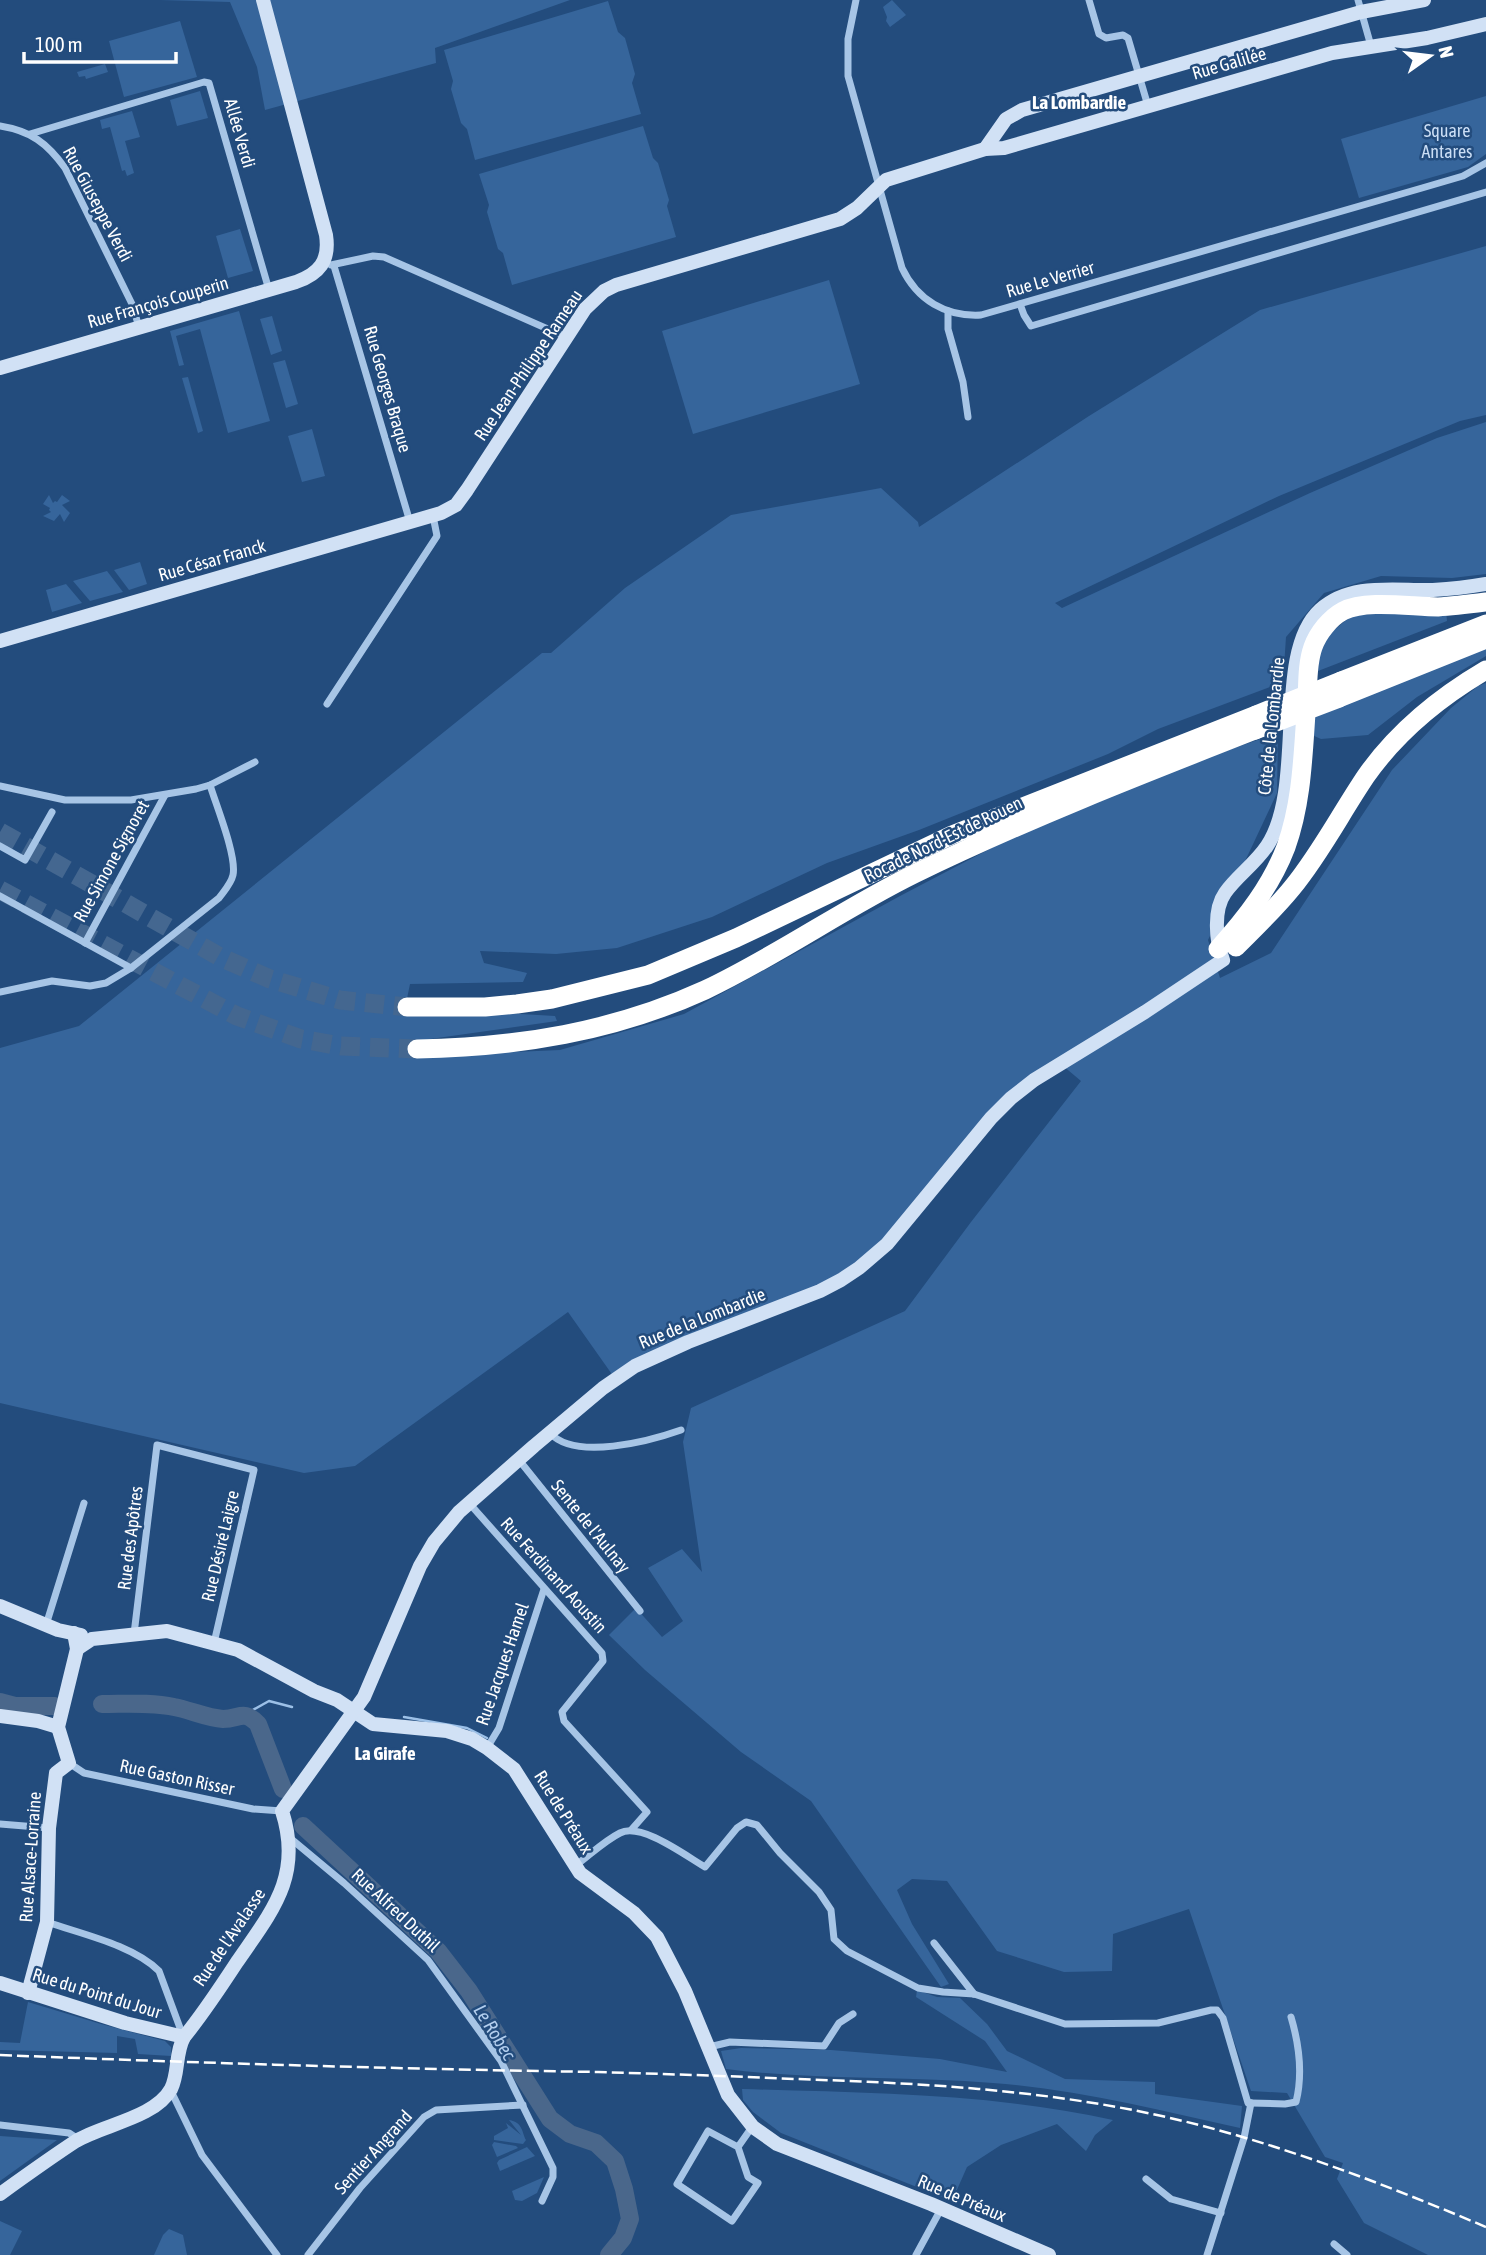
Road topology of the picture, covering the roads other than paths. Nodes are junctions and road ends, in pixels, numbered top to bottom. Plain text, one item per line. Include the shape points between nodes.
1 (264, 0) edge
2 (856, 0) edge
3 (1089, 0) edge
4 (1424, 0) edge
5 (1359, 6) edge
6 (1486, 24) edge
7 (1371, 46) junction
8 (1139, 76) junction
9 (1148, 107) junction
10 (0, 126) edge
11 (30, 134) junction
12 (985, 149) junction
13 (1486, 163) edge
14 (879, 185) junction
15 (1486, 192) edge
16 (329, 265) junction
17 (269, 290) junction
18 (1020, 304) junction
19 (948, 311) junction
20 (139, 327) junction
21 (566, 337) junction
22 (0, 368) edge
23 (968, 417) dead end
24 (433, 516) junction
25 (410, 523) junction
26 (1486, 584) edge
27 (1486, 602) edge
28 (1486, 624) edge
29 (1486, 639) edge
30 (0, 641) edge
31 (1486, 670) edge
32 (1340, 690) junction
33 (327, 704) dead end
34 (1256, 722) junction
35 (255, 762) dead end
36 (210, 785) junction
37 (0, 786) edge
38 (165, 796) junction
39 (52, 812) dead end
40 (0, 846) edge
41 (0, 896) edge
42 (85, 943) junction
43 (1221, 955) junction
44 (131, 968) junction
45 (0, 992) edge
46 (407, 1007) tunnel mouth
47 (417, 1049) tunnel mouth
48 (681, 1430) dead end
49 (550, 1432) junction
50 (157, 1445) joint
51 (518, 1459) junction
52 (84, 1503) dead end
53 (469, 1503) junction
54 (544, 1589) junction
55 (0, 1606) edge
56 (640, 1611) dead end
57 (46, 1626) junction
58 (74, 1633) junction
59 (134, 1634) junction
60 (92, 1639) junction
61 (214, 1644) junction
62 (77, 1649) junction
63 (354, 1709) junction
64 (0, 1716) edge
65 (58, 1727) junction
66 (487, 1748) junction
67 (69, 1763) junction
68 (282, 1811) junction
69 (0, 1824) edge
70 (49, 1828) junction
71 (632, 1829) junction
72 (290, 1838) junction
73 (575, 1866) junction
74 (47, 1922) junction
75 (934, 1943) dead end
76 (0, 1983) edge
77 (28, 1993) junction
78 (974, 1994) junction
79 (853, 2014) dead end
80 (1291, 2017) dead end
81 (184, 2037) junction
82 (709, 2047) junction
83 (170, 2090) junction
84 (1251, 2103) junction
85 (523, 2105) junction
86 (0, 2126) edge
87 (753, 2127) junction
88 (78, 2140) junction
89 (738, 2147) junction
90 (1146, 2179) dead end
91 (0, 2194) edge
92 (541, 2201) dead end
93 (941, 2208) junction
94 (1221, 2213) junction
95 (1334, 2244) dead end
96 (277, 2255) edge
97 (307, 2255) edge
98 (916, 2255) edge
99 (1049, 2255) edge
100 (1207, 2255) edge
101 (1347, 2255) edge

1 - 16 street via 326,236
2 - 14 street, Rue Le Verrier via 848,39 848,76
3 - 8 street via 1099,34 1128,38
4 - 5 street, Rue Galilée
5 - 7 street
5 - 8 street, Rue Galilée
6 - 7 street, Rue Galilée
7 - 9 street, Rue Galilée via 1332,53
8 - 9 street
8 - 12 street, Rue Galilée via 1013,113
9 - 12 street, Rue Galilée via 1004,148
10 - 11 street, Rue Giuseppe Verdi
11 - 17 street, Allée Verdi via 209,83
11 - 20 street, Rue Giuseppe Verdi via 52,148 65,168
12 - 14 street, Rue Galilée
13 - 18 street, Rue Le Verrier via 1463,176
14 - 19 street, Rue Le Verrier via 907,279 921,296
14 - 21 street, Rue Jean-Philippe Rameau via 839,219 617,285 594,299
15 - 18 street via 1031,326
16 - 17 street, Rue François Couperin via 305,279
16 - 21 street, Rue François Couperin via 384,257
16 - 25 street, Rue Georges Braque
17 - 20 street, Rue François Couperin
18 - 19 street, Rue Le Verrier via 981,315
19 - 23 street
20 - 22 street, Rue François Couperin
21 - 24 street, Rue Jean-Philippe Rameau via 461,500
24 - 25 street, Rue César Franck
24 - 33 street via 437,536
25 - 30 street, Rue César Franck
26 - 43 street, Côte de la Lombardie via 1353,593 1316,615 1298,648 1285,793 1270,842 1221,900 1217,921
27 - 43 highway via 1441,607 1362,606 1343,611 1327,624 1310,661 1300,787 1286,848 1266,889
28 - 32 highway, Rocade Nord-Est de Rouen
29 - 32 highway, Rocade Nord-Est de Rouen
31 - 43 highway via 1434,705 1397,740 1368,774 1293,887
32 - 34 highway, Rocade Nord-Est de Rouen, bridge
34 - 46 highway, Rocade Nord-Est de Rouen via 952,835 726,943 648,975 517,1004
34 - 47 highway, Rocade Nord-Est de Rouen via 982,841 899,882 746,969 655,1011 535,1041
35 - 36 street
36 - 38 street
36 - 44 street via 234,873 219,898
37 - 38 street via 65,800
38 - 42 street, Rue Simone Signoret
39 - 40 street via 25,860
41 - 42 street
42 - 44 street
43 - 49 street, Rue de la Lombardie via 1180,989 1034,1080 997,1111 887,1244 850,1274 820,1291 635,1366
44 - 45 street via 106,983 90,986 52,981
48 - 49 street via 590,1447 563,1443
49 - 51 street, Rue de la Lombardie
50 - 59 street, Rue des Apôtres
50 - 61 street, Rue Désiré Laigre via 254,1470
51 - 53 street, Rue de la Lombardie
51 - 56 street, Sente de l'Aulnay
52 - 57 street
53 - 54 street, Rue Ferdinand Aoustin
53 - 63 street, Rue de la Lombardie via 427,1553 371,1683
54 - 66 street, Rue Jacques Hamel via 499,1728
54 - 71 street, Rue Ferdinand Aoustin via 602,1653 603,1661 562,1712 564,1721 648,1812
55 - 57 street
57 - 58 street
58 - 60 street
58 - 62 street
59 - 60 street
59 - 61 street via 167,1631
60 - 62 street
61 - 63 street via 238,1650
62 - 65 street
63 - 66 street, Rue de Préaux via 373,1724 447,1731
63 - 68 street, Rue de la Lombardie
64 - 65 street
65 - 67 street
66 - 73 street, Rue de Préaux via 514,1769
67 - 68 street, Rue Gaston Risser via 84,1773 253,1809
67 - 70 street, Rue Alsace-Lorraine via 56,1773
68 - 72 street, Rue de l'Avalasse
69 - 70 street
70 - 74 street, Rue Alsace-Lorraine
71 - 73 street
71 - 78 street via 705,1867 737,1828 746,1822 757,1825 819,1892 831,1910 834,1939 847,1951 918,1987
72 - 81 street, Rue de l'Avalasse via 287,1873 275,1907
72 - 85 street, Rue Alfred Duthil via 428,1959 501,2061
73 - 82 street, Rue de Préaux via 657,1937
74 - 77 street, Rue Alsace-Lorraine
74 - 81 street via 134,1953 153,1965
75 - 78 street
76 - 77 street, Rue du Point du Jour
77 - 81 street, Rue du Point du Jour
78 - 84 street via 1065,2024 1158,2023 1217,2010
79 - 82 street via 839,2023 824,2046 730,2042
80 - 84 street via 1299,2043 1296,2102
81 - 83 street
82 - 87 street, Rue de Préaux via 728,2095
83 - 88 street via 157,2104
83 - 96 street via 202,2155
84 - 94 street
85 - 92 street, Rue Alfred Duthil via 553,2168 550,2187
85 - 97 street, Sentier Angrand via 436,2110 424,2117
86 - 88 street via 69,2133
87 - 89 street
87 - 93 street, Rue de Préaux via 777,2144
88 - 91 street
89 - 89 street via 748,2177 758,2183 732,2221 677,2184 708,2131
90 - 94 street via 1171,2199
93 - 98 street
93 - 99 street, Rue de Préaux
94 - 100 street
95 - 101 street

